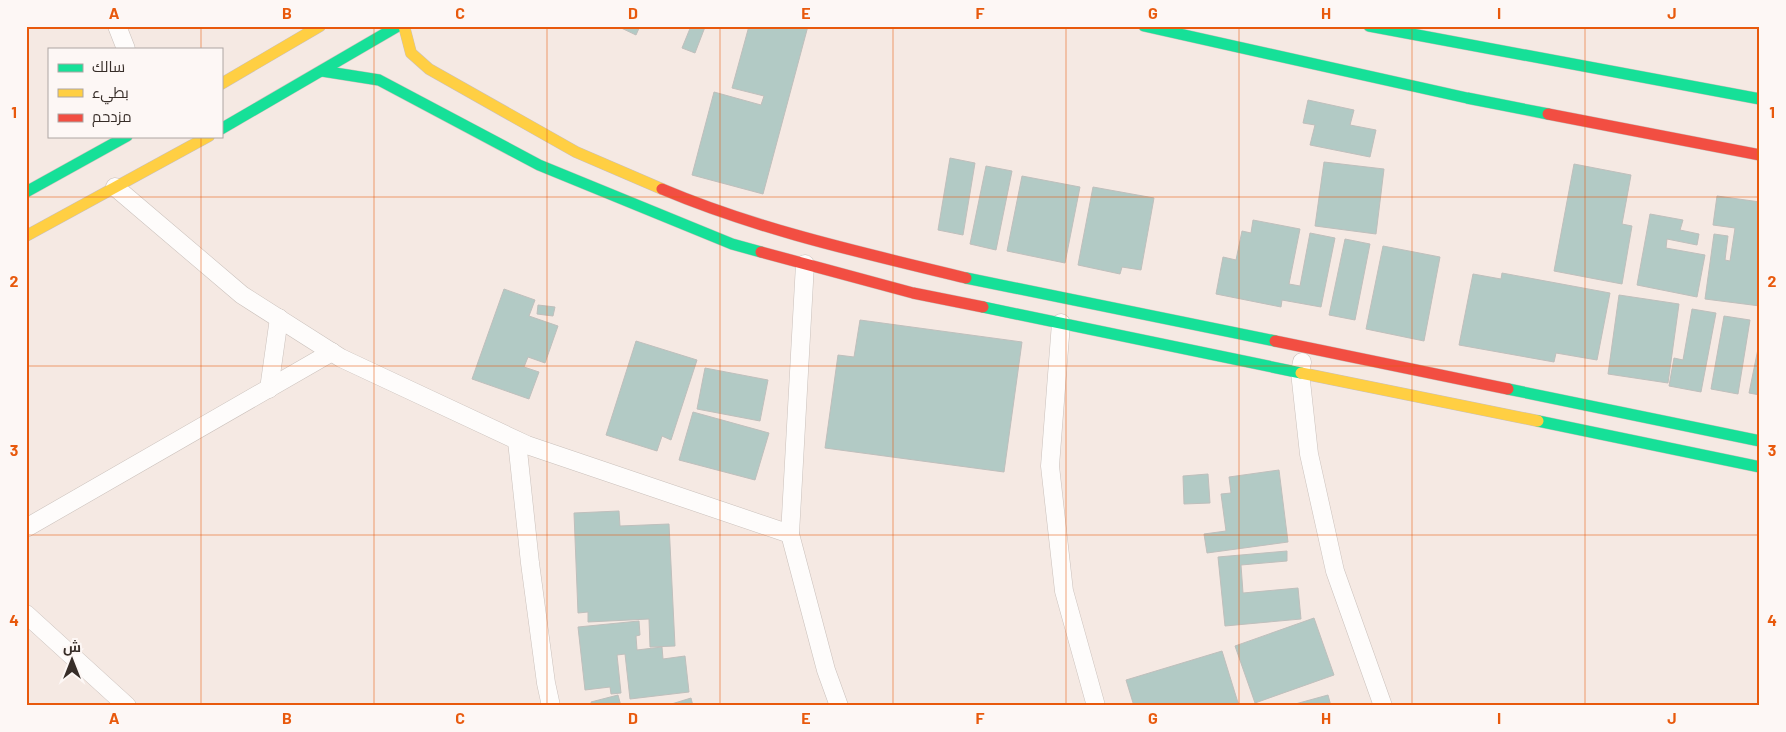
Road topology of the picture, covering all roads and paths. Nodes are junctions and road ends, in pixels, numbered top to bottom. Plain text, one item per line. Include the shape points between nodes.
1 (118, 26) edge
2 (320, 26) edge
3 (398, 26) edge
4 (404, 26) edge
5 (1144, 26) edge
6 (1368, 26) edge
7 (126, 48) edge
8 (322, 70) junction
9 (222, 83) edge
10 (1760, 99) edge
11 (222, 128) edge
12 (123, 138) edge
13 (205, 138) edge
14 (1760, 155) edge
15 (115, 187) junction
16 (26, 192) edge
17 (26, 236) edge
18 (805, 264) junction
19 (278, 318) junction
20 (1061, 324) junction
21 (1306, 346) junction
22 (332, 352) junction
23 (1300, 372) junction
24 (269, 389) junction
25 (517, 441) junction
26 (1760, 442) edge
27 (1760, 467) edge
28 (26, 528) edge
29 (790, 534) junction
30 (26, 614) edge
31 (127, 706) edge
32 (551, 706) edge
33 (839, 706) edge
34 (1096, 706) edge
35 (1383, 706) edge

1 - 7 street
2 - 9 street
3 - 8 street
4 - 21 street via 411,53 428,69 576,152 695,202 816,242 996,285
5 - 14 street via 1467,98
6 - 10 street
8 - 11 street
8 - 18 street via 379,80 539,165 732,244
12 - 16 street
13 - 15 street
15 - 17 street
15 - 19 street via 242,295
18 - 20 street via 913,293
18 - 29 street
19 - 22 street
19 - 24 street
20 - 23 street
20 - 34 street via 1050,466 1064,591
21 - 23 street
21 - 26 street
22 - 24 street
22 - 25 street
23 - 27 street
23 - 35 street via 1309,454 1335,571
24 - 28 street
25 - 29 street
25 - 32 street via 537,619
29 - 33 street via 826,670
30 - 31 street

